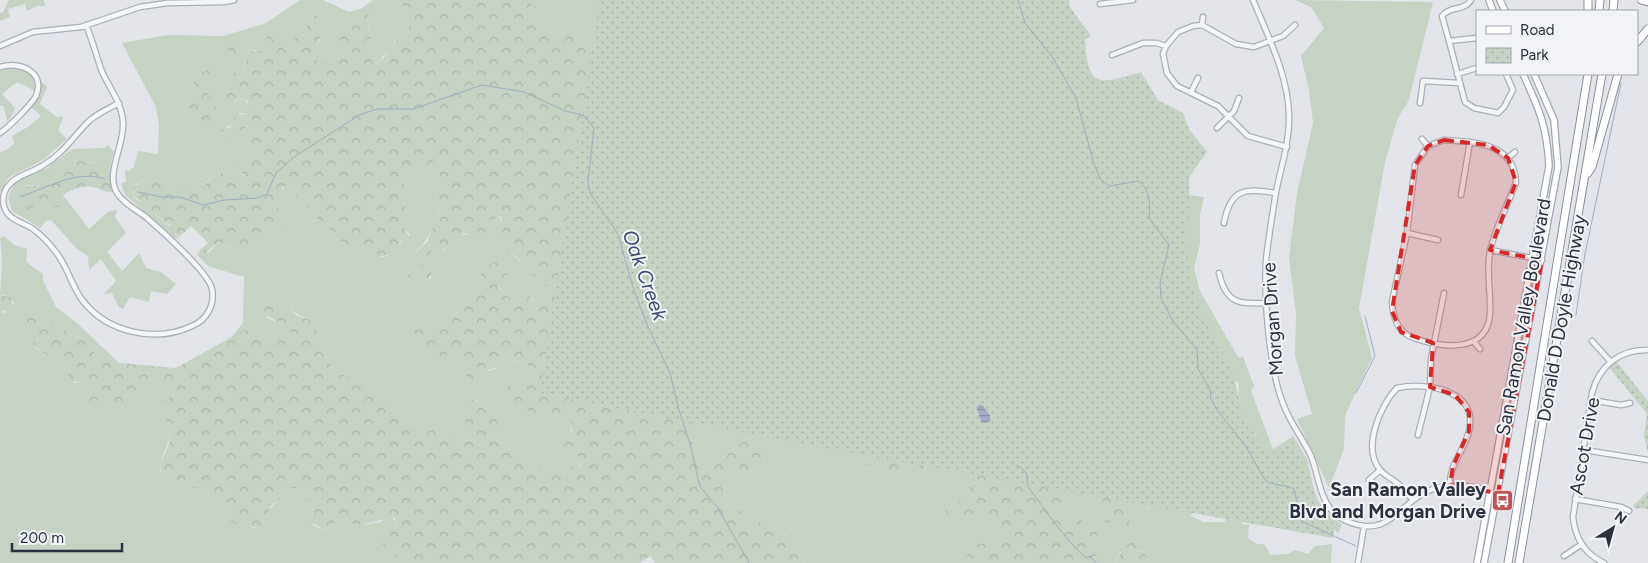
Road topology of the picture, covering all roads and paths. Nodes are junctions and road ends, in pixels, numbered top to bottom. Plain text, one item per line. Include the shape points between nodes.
1 (234, 0) edge
2 (1133, 0) edge
3 (1253, 0) edge
4 (1471, 0) edge
5 (1641, 0) edge
6 (1648, 2) edge
7 (1100, 4) dead end
8 (1203, 16) dead end
9 (86, 25) junction
10 (1202, 25) junction
11 (1295, 25) dead end
12 (1648, 29) edge
13 (1476, 38) edge
14 (1638, 41) edge
15 (1270, 42) junction
16 (1449, 42) junction
17 (0, 46) edge
18 (1166, 46) junction
19 (1112, 55) dead end
20 (0, 67) edge
21 (1476, 68) edge
22 (1457, 74) junction
23 (1506, 75) edge
24 (1522, 75) edge
25 (1534, 75) edge
26 (1588, 75) edge
27 (1602, 75) edge
28 (1618, 75) edge
29 (1198, 78) dead end
30 (1459, 83) junction
31 (1191, 92) junction
32 (1239, 98) dead end
33 (119, 103) junction
34 (1420, 103) dead end
35 (1229, 116) junction
36 (1217, 128) dead end
37 (0, 133) edge
38 (1422, 139) dead end
39 (1470, 142) junction
40 (1428, 146) junction
41 (1287, 147) junction
42 (1515, 152) dead end
43 (1508, 158) junction
44 (1586, 175) junction
45 (1275, 193) junction
46 (1461, 195) dead end
47 (1224, 223) dead end
48 (1407, 233) junction
49 (1438, 240) dead end
50 (1490, 250) junction
51 (1534, 259) junction
52 (1542, 260) junction
53 (1219, 273) dead end
54 (1444, 293) dead end
55 (1267, 303) junction
56 (1592, 341) dead end
57 (1474, 342) junction
58 (1434, 343) junction
59 (1480, 349) dead end
60 (1648, 350) edge
61 (1610, 361) junction
62 (1430, 387) junction
63 (1591, 400) junction
64 (1630, 404) dead end
65 (1418, 435) dead end
66 (1584, 450) junction
67 (1648, 460) edge
68 (1380, 470) junction
69 (1369, 480) dead end
70 (1450, 485) junction
71 (1491, 492) junction
72 (1498, 493) junction
73 (1575, 499) junction
74 (1413, 500) junction
75 (1629, 511) dead end
76 (1364, 526) junction
77 (1582, 544) junction
78 (1564, 556) dead end
79 (1358, 563) edge
80 (1477, 563) edge
81 (1484, 563) edge
82 (1508, 563) edge
83 (1518, 563) edge
84 (1604, 563) edge

1 - 9 street via 140,7
2 - 7 street
3 - 15 street, Morgan Drive
4 - 16 street via 1463,7 1443,13
5 - 6 highway
8 - 10 street
9 - 17 street via 68,30 33,32
9 - 33 street via 101,68
10 - 15 street via 1245,46
10 - 18 street via 1178,32
11 - 15 street via 1292,31
12 - 14 highway
13 - 16 street
15 - 41 street, Morgan Drive via 1284,79 1288,101
16 - 22 street
18 - 19 street via 1142,43
18 - 31 street via 1163,61 1167,73 1178,86
20 - 37 street via 23,66 32,72 38,83 34,98
21 - 22 street
22 - 30 street
23 - 30 street via 1513,90 1498,112 1468,106
24 - 51 main road, San Ramon Valley Boulevard via 1542,117 1548,142 1546,193
25 - 52 main road, San Ramon Valley Boulevard via 1554,120 1558,149
26 - 82 highway, Donald D Doyle Highway
27 - 44 highway, Donald D Doyle Highway
28 - 44 highway via 1592,167
29 - 31 street
30 - 34 street via 1422,81
31 - 35 street via 1218,106
32 - 35 street via 1237,107
33 - 33 street via 90,120 52,160 9,184 3,197 4,206 11,217 32,228 56,252 82,301 106,321 144,334 186,329 206,316 212,301 212,288 202,272 117,193 114,171 124,123
35 - 36 street
35 - 41 street via 1248,136
38 - 40 street
39 - 40 street via 1444,140
39 - 43 street via 1496,148
39 - 46 street
40 - 48 street via 1415,165
41 - 45 street, Morgan Drive
42 - 43 street
43 - 50 street via 1513,165 1516,182
44 - 83 highway, Donald D Doyle Highway
45 - 47 street via 1259,190 1237,194 1230,201
45 - 55 street, Morgan Drive via 1266,261
48 - 49 street
48 - 58 street via 1392,302 1394,318 1399,333
50 - 51 street
50 - 57 street via 1489,322
51 - 52 street
51 - 71 main road, San Ramon Valley Boulevard
52 - 72 main road, San Ramon Valley Boulevard
53 - 55 street via 1225,292 1231,299 1241,303
54 - 58 street
55 - 76 street, Morgan Drive via 1278,388 1293,426 1310,454 1321,495 1337,515
56 - 61 street
57 - 58 street via 1462,346
57 - 59 street
58 - 62 street
60 - 61 street via 1627,352
61 - 63 street, Ascot Drive via 1599,375
62 - 65 street
62 - 68 street via 1395,386 1383,406 1374,438
62 - 70 street via 1451,392 1467,402 1470,416 1470,431 1453,466
63 - 64 street
63 - 66 street, Ascot Drive
66 - 67 street
66 - 73 street, Ascot Drive
68 - 69 street
68 - 74 street
70 - 71 street
70 - 74 street via 1430,490
71 - 72 street
71 - 80 main road, San Ramon Valley Boulevard
72 - 81 main road, San Ramon Valley Boulevard
73 - 75 street
73 - 77 street, Ascot Drive via 1574,527
74 - 76 street via 1390,520
76 - 79 street
77 - 78 street
77 - 84 street, Ascot Drive

